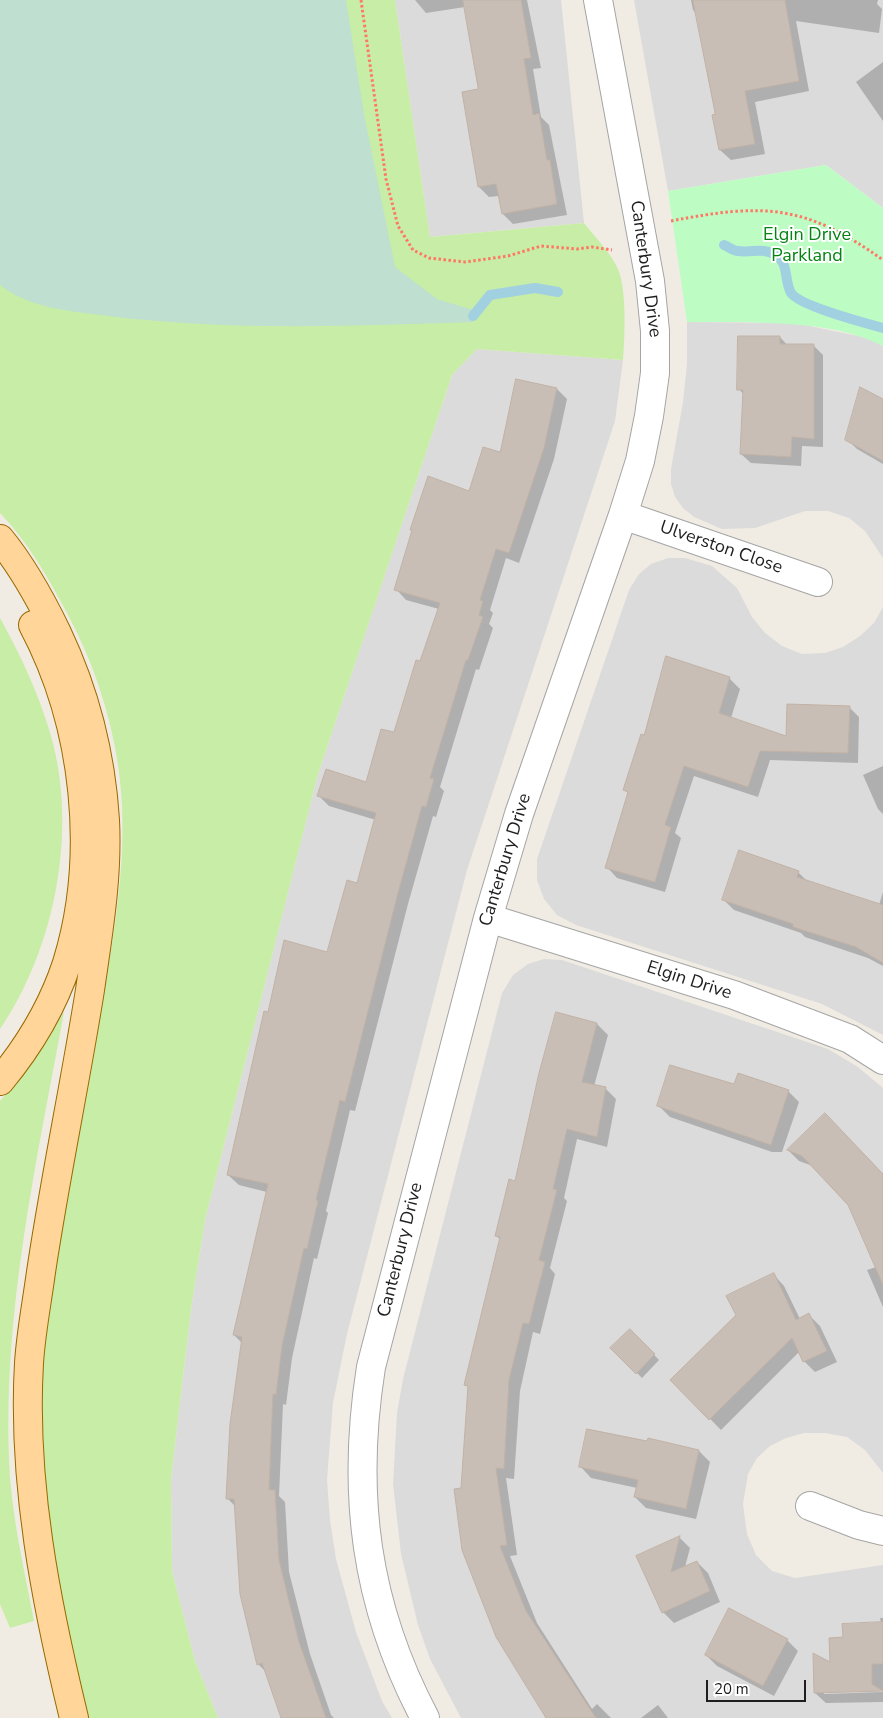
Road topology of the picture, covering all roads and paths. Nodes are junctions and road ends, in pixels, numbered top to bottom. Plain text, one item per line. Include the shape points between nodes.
1 (361, 0) edge
2 (598, 0) edge
3 (641, 226) junction
4 (646, 255) junction
5 (883, 260) edge
6 (624, 515) junction
7 (0, 539) edge
8 (0, 570) edge
9 (818, 582) dead end
10 (488, 918) junction
11 (883, 1060) edge
12 (0, 1081) edge
13 (810, 1506) dead end
14 (883, 1531) edge
15 (74, 1718) edge
16 (425, 1718) edge

1 - 4 path via 386,179 398,226 413,250 429,258 465,262 503,258 541,246 592,247
2 - 3 street, Canterbury Drive
3 - 4 street, Canterbury Drive
3 - 5 path via 708,214 775,211 827,225
4 - 6 street, Canterbury Drive via 656,331 655,373 640,460
6 - 9 street, Ulverston Close
6 - 10 street, Canterbury Drive via 519,814
7 - 15 main road via 50,618 74,675 93,735 105,820 104,879 98,934 48,1225 29,1361 29,1468 60,1661
8 - 12 main road via 36,633 61,692 77,763 84,840 79,912 66,965 48,1009
10 - 11 street, Elgin Drive via 734,995 850,1039
10 - 16 street, Canterbury Drive via 376,1349 362,1433 363,1498 374,1583 395,1653
13 - 14 street

